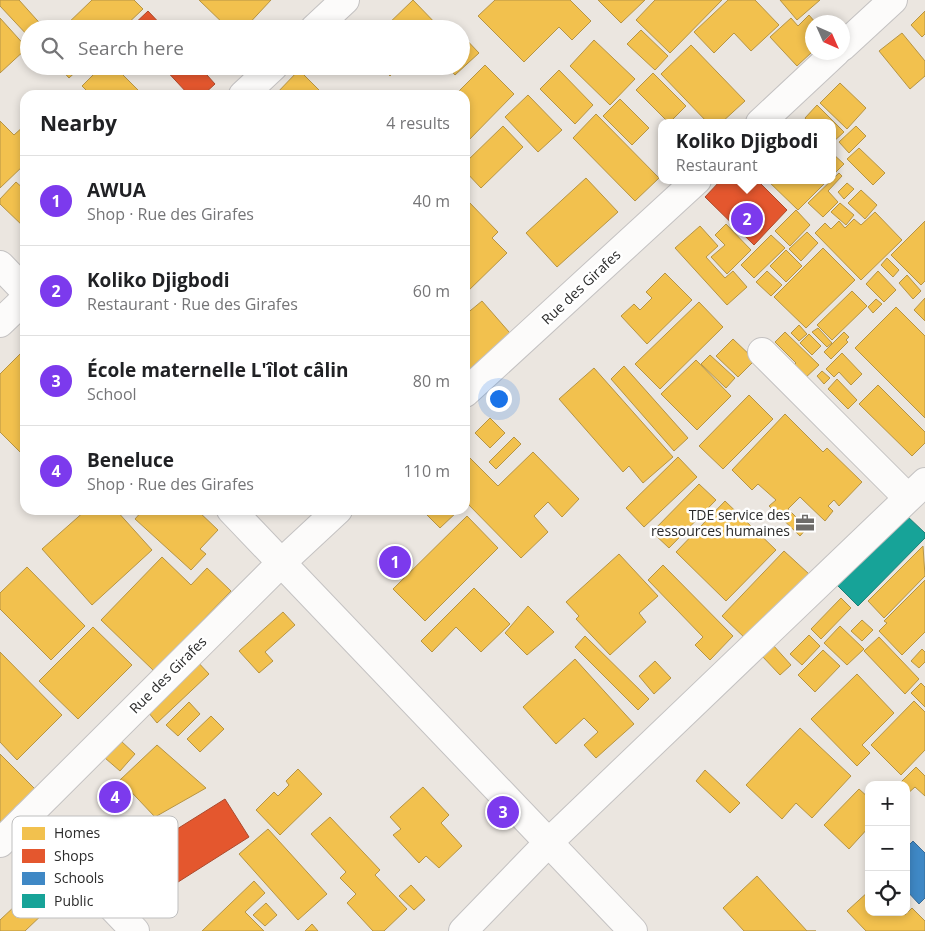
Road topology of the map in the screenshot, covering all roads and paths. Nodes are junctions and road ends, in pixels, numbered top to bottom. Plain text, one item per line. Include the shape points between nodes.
1 (345, 0) edge
2 (893, 0) edge
3 (324, 20) edge
4 (850, 40) edge
5 (827, 60) edge
6 (264, 75) edge
7 (248, 90) edge
8 (764, 119) edge
9 (693, 184) edge
10 (0, 265) edge
11 (20, 286) edge
12 (20, 304) edge
13 (0, 323) edge
14 (762, 352) dead end
15 (470, 389) edge
16 (916, 490) edge
17 (236, 515) edge
18 (333, 515) edge
19 (281, 563) junction
20 (27, 816) edge
21 (12, 830) edge
22 (0, 842) edge
23 (549, 842) junction
24 (123, 918) edge
25 (135, 931) edge
26 (463, 931) edge
27 (633, 931) edge

1 - 3 street
2 - 4 street
5 - 8 street
6 - 7 street
9 - 15 street, Rue des Girafes
10 - 11 street
12 - 13 street
14 - 16 street
16 - 23 street
17 - 19 street
18 - 19 street, Rue des Girafes
19 - 20 street, Rue des Girafes
19 - 23 street
21 - 22 street, Rue des Girafes
23 - 26 street
23 - 27 street
24 - 25 street

